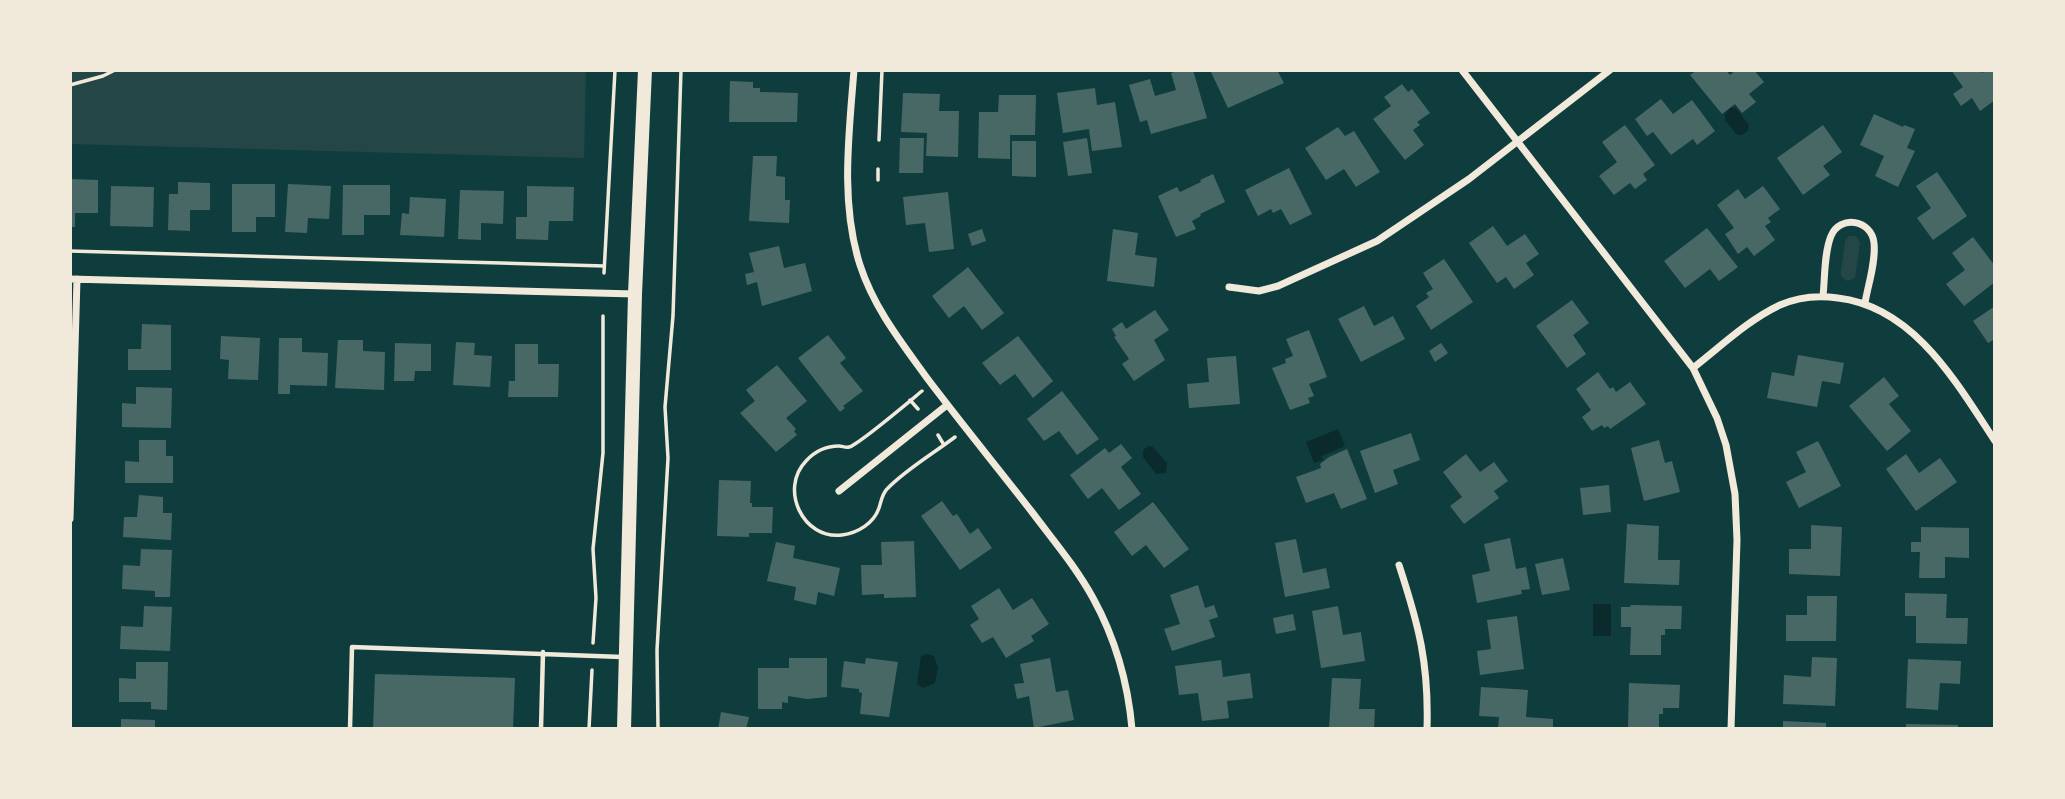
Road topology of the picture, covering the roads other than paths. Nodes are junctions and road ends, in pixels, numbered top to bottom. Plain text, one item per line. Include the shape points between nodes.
1 (645, 70) edge
2 (854, 70) edge
3 (1462, 70) edge
4 (1610, 70) edge
5 (1517, 141) junction
6 (74, 279) edge
7 (1229, 286) dead end
8 (635, 294) junction
9 (1823, 296) junction
10 (1865, 303) junction
11 (1693, 368) junction
12 (947, 405) junction
13 (1995, 441) edge
14 (839, 491) dead end
15 (70, 519) edge
16 (1399, 565) dead end
17 (543, 652) junction
18 (626, 657) junction
19 (350, 729) edge
20 (541, 729) edge
21 (624, 729) edge
22 (1132, 729) edge
23 (1427, 729) edge
24 (1731, 729) edge

1 - 8 main road
2 - 12 street via 848,197 857,253 880,311
3 - 5 street
4 - 5 street
5 - 7 street via 1377,241 1278,286 1259,291
5 - 11 street
6 - 8 street
6 - 15 street
8 - 18 main road
9 - 10 street
9 - 10 street via 1830,238 1844,223 1857,223 1869,230 1874,242
9 - 11 street via 1769,310
10 - 13 street via 1914,334
11 - 24 street via 1726,444 1735,494
12 - 14 street
12 - 22 street via 1065,555 1094,600 1117,653
16 - 23 street via 1423,644
17 - 18 lane
17 - 19 lane via 352,647
17 - 20 lane
18 - 21 main road

